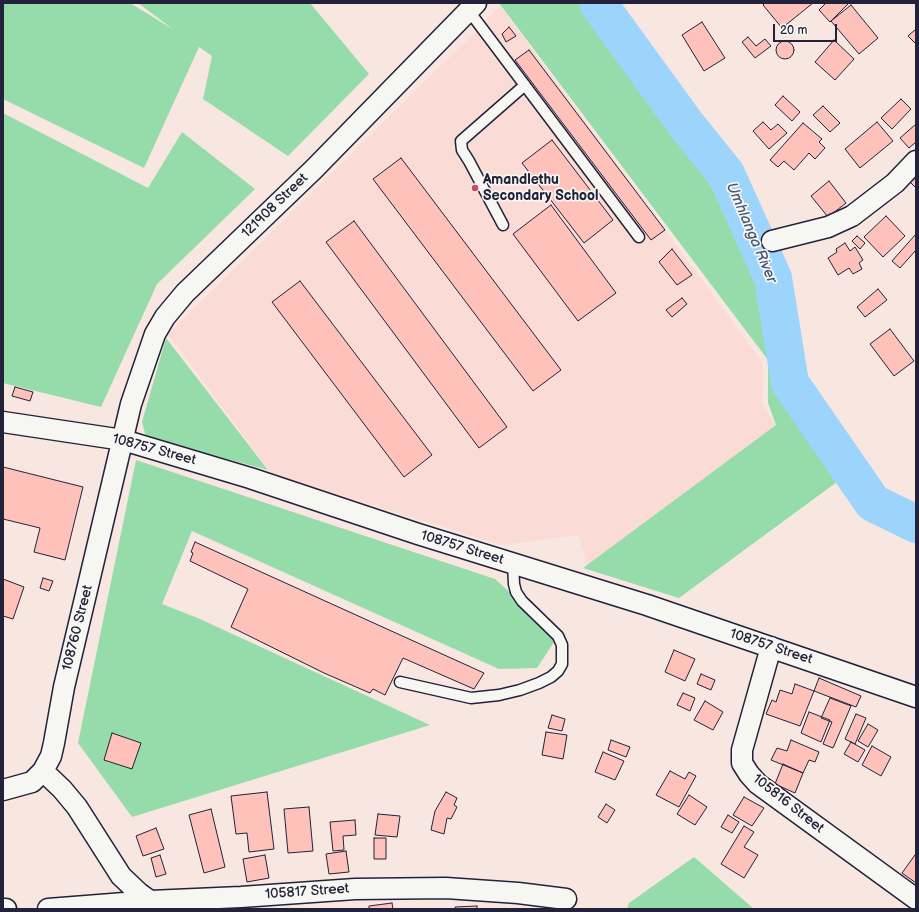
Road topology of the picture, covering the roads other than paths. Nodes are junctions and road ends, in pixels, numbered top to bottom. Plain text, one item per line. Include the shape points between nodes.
1 (473, 7) edge
2 (525, 85) junction
3 (916, 161) edge
4 (503, 225) dead end
5 (639, 237) dead end
6 (772, 241) dead end
7 (3, 422) edge
8 (123, 440) junction
9 (513, 563) junction
10 (772, 647) junction
11 (400, 682) dead end
12 (916, 696) edge
13 (43, 771) junction
14 (3, 790) edge
15 (566, 899) dead end
16 (916, 899) edge
17 (150, 901) junction
18 (48, 909) edge

1 - 2 lane
1 - 8 street, 121908 Street via 319,163 185,293 165,317 156,334 131,404
2 - 4 lane via 461,141 462,150
2 - 5 lane
3 - 6 street via 895,183 852,216 828,227
7 - 8 street, 108757 Street
8 - 9 street, 108757 Street
8 - 13 street, 108760 Street via 64,687 51,756
9 - 10 street, 108757 Street
9 - 11 lane via 516,592 558,636 562,646 562,664 558,670 551,677 520,690 471,698
10 - 12 street, 108757 Street
10 - 16 street, 105816 Street via 742,750 742,763 758,784
13 - 14 street, 108760 Street via 32,782
13 - 17 street via 77,807 121,876
15 - 17 street, 105817 Street via 446,888 355,889
17 - 18 street, 105817 Street

